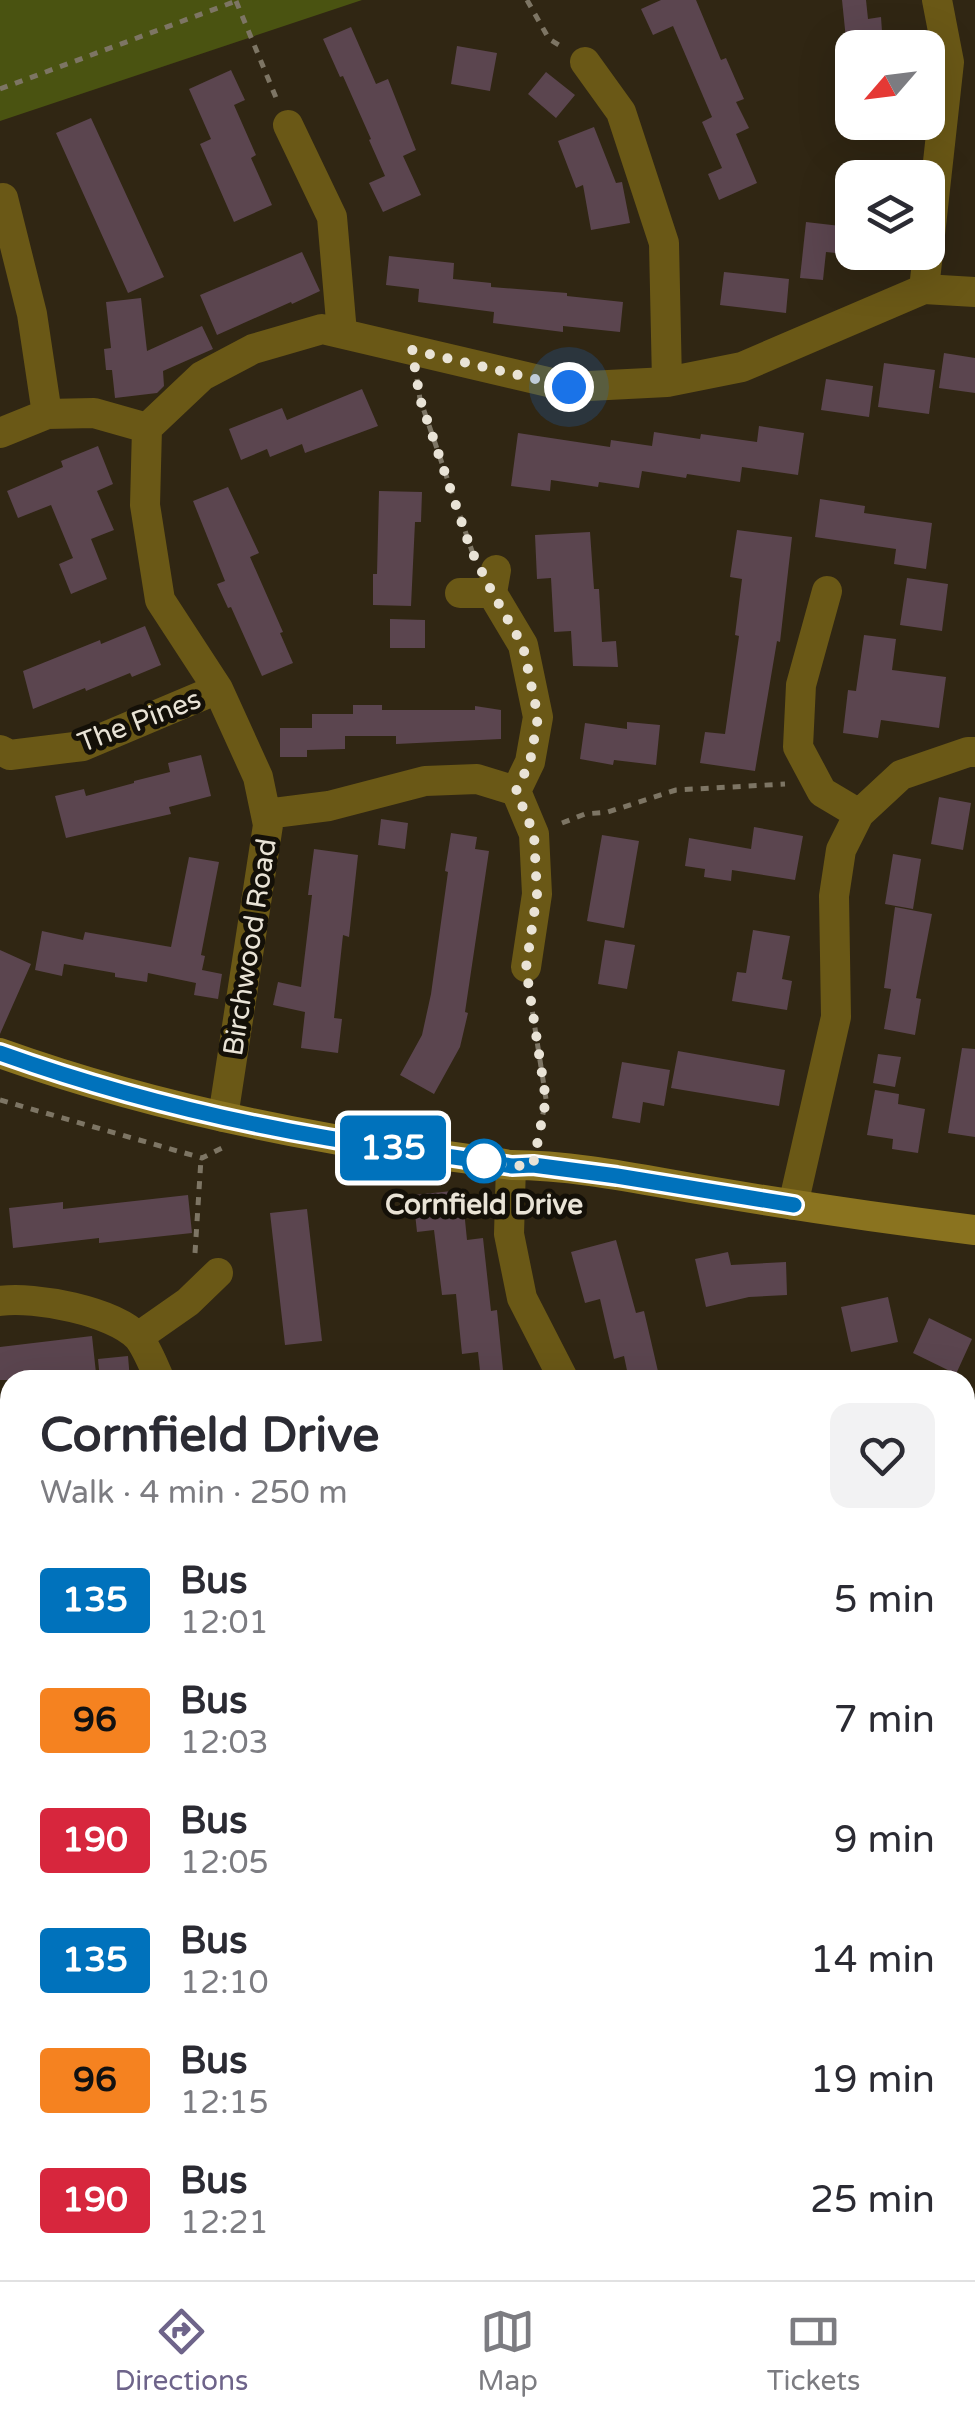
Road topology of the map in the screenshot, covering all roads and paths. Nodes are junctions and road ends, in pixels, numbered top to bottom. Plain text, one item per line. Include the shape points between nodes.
1 (237, 0) edge
2 (527, 0) edge
3 (937, 0) edge
4 (962, 59) edge
5 (585, 62) joint
6 (0, 89) edge
7 (288, 125) joint
8 (3, 198) dead end
9 (924, 289) junction
10 (975, 292) edge
11 (342, 333) junction
12 (412, 350) junction
13 (667, 382) junction
14 (47, 414) junction
15 (147, 428) junction
16 (0, 433) edge
17 (494, 581) junction
18 (828, 590) dead end
19 (460, 593) dead end
20 (218, 689) junction
21 (0, 750) edge
22 (975, 752) edge
23 (516, 791) junction
24 (822, 792) junction
25 (266, 814) junction
26 (859, 814) junction
27 (534, 834) junction
28 (526, 968) joint
29 (0, 1053) edge
30 (0, 1100) edge
31 (224, 1116) junction
32 (522, 1165) junction
33 (794, 1205) junction
34 (975, 1230) edge
35 (204, 1294) joint
36 (0, 1302) edge
37 (138, 1337) junction
38 (155, 1370) edge
39 (559, 1370) edge

1 - 6 path
1 - 7 path
2 - 5 path via 549,39
3 - 4 street
4 - 9 street
5 - 13 street via 621,112 664,244
7 - 11 street via 332,216
8 - 14 street via 32,314
9 - 10 street
9 - 13 street via 742,367
11 - 12 street
11 - 15 street via 322,328 253,349 202,376
12 - 13 street via 569,387
12 - 17 path via 420,399 471,550
14 - 15 street via 94,413
14 - 16 street
15 - 20 street, Birchwood Road via 145,506 160,600
17 - 19 street
17 - 23 street via 523,646 538,717 530,762
18 - 24 street via 800,684 798,748
20 - 21 street, The Pines via 84,746 10,755
20 - 25 street, Birchwood Road via 258,776
22 - 26 street via 901,775
23 - 25 street via 477,778 425,781
23 - 27 street
24 - 26 street
24 - 27 path via 787,784 676,790
25 - 31 street, Birchwood Road
26 - 33 street via 841,850 834,896 836,1017
27 - 28 street via 537,894
28 - 32 path via 546,1100
29 - 31 street
30 - 35 path via 202,1158 194,1258
31 - 32 street
32 - 33 street
32 - 39 street via 508,1234 522,1298
33 - 34 street
35 - 37 street
36 - 37 street via 60,1304 107,1318
37 - 38 street

